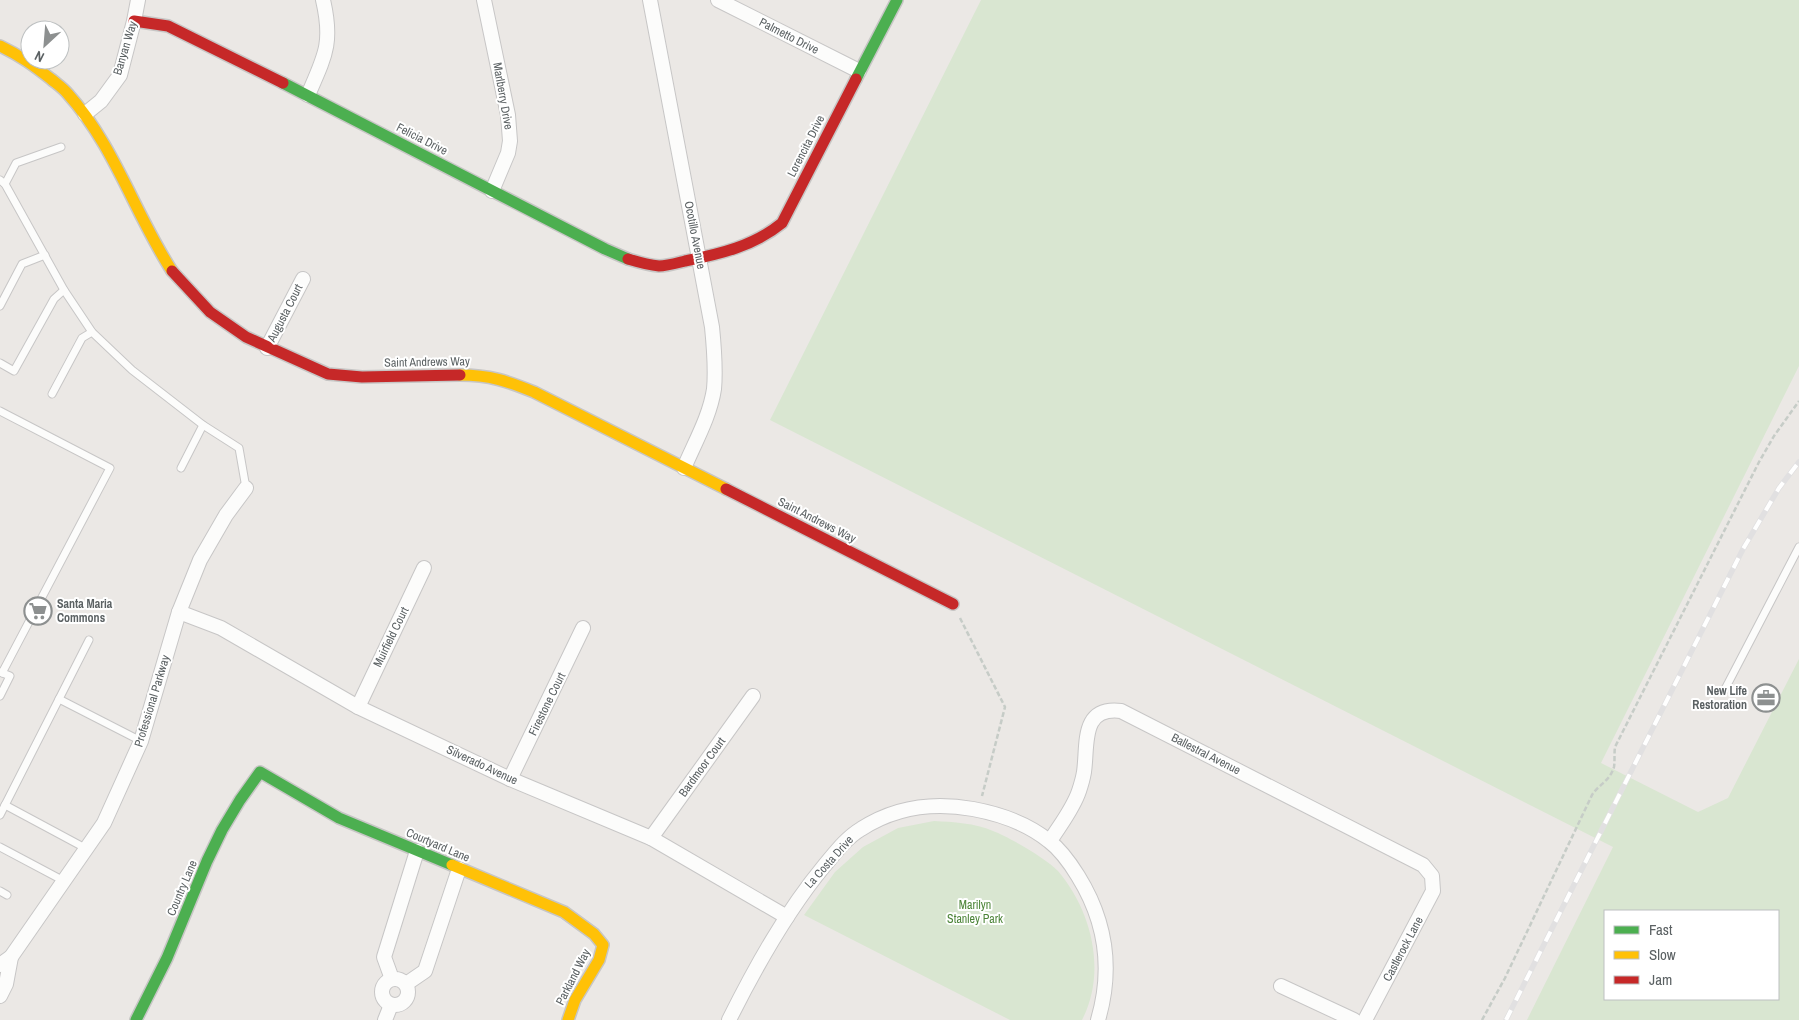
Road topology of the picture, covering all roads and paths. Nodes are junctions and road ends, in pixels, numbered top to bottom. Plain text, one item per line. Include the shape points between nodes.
1 (138, 0) edge
2 (323, 0) edge
3 (484, 0) edge
4 (651, 0) edge
5 (718, 0) edge
6 (897, 0) edge
7 (134, 20) junction
8 (0, 46) edge
9 (859, 71) junction
10 (308, 95) junction
11 (85, 114) junction
12 (61, 148) dead end
13 (3, 182) edge
14 (492, 190) junction
15 (45, 255) junction
16 (699, 258) junction
17 (303, 279) dead end
18 (64, 290) junction
19 (0, 306) edge
20 (92, 332) junction
21 (267, 348) junction
22 (0, 363) edge
23 (52, 394) dead end
24 (1799, 401) edge
25 (0, 411) edge
26 (203, 425) junction
27 (181, 468) dead end
28 (684, 468) junction
29 (246, 488) joint
30 (1799, 547) edge
31 (424, 568) dead end
32 (953, 604) joint
33 (178, 612) junction
34 (584, 628) dead end
35 (89, 640) dead end
36 (1, 672) edge
37 (1724, 691) dead end
38 (0, 696) edge
39 (753, 696) dead end
40 (59, 699) junction
41 (358, 707) junction
42 (141, 741) junction
43 (260, 772) joint
44 (510, 779) junction
45 (5, 805) junction
46 (978, 810) junction
47 (0, 815) edge
48 (651, 838) junction
49 (1050, 841) junction
50 (0, 847) edge
51 (86, 849) junction
52 (417, 851) junction
53 (459, 869) junction
54 (1432, 876) joint
55 (64, 881) junction
56 (786, 917) junction
57 (603, 945) joint
58 (5, 961) edge
59 (392, 979) junction
60 (406, 984) junction
61 (1281, 986) dead end
62 (0, 996) edge
63 (391, 1005) junction
64 (136, 1020) edge
65 (385, 1020) edge
66 (568, 1020) edge
67 (729, 1020) edge
68 (1098, 1020) edge
69 (1354, 1020) edge
70 (1365, 1020) edge
71 (1482, 1020) edge

1 - 7 street, Banyan Way
2 - 10 street via 328,34 326,54
3 - 14 street, Marlberry Drive via 508,115 510,141
4 - 16 street, Ocotillo Avenue
5 - 9 street, Palmetto Drive
6 - 9 street, Lorencita Drive
7 - 10 street, Felicia Drive via 168,26
7 - 11 street, Banyan Way via 120,75
8 - 11 street, Saint Andrews Way via 23,57 45,74 67,92
9 - 16 street, Lorencita Drive via 782,223 772,232 743,246
10 - 14 street, Felicia Drive
11 - 21 street, Saint Andrews Way via 173,272 210,312
12 - 13 lane via 16,163
13 - 15 lane
14 - 16 street, Felicia Drive via 605,249 644,264 661,266
15 - 18 lane
15 - 19 lane via 22,264
16 - 28 street, Ocotillo Avenue via 712,327 714,390 707,416
17 - 21 street, Augusta Court
18 - 20 lane
18 - 22 lane via 54,299 14,371
20 - 23 lane via 82,338
20 - 26 lane via 132,370
21 - 28 street, Saint Andrews Way via 328,374 362,377 474,375 502,379
24 - 71 path via 1759,462 1615,747 1610,775 1592,796
25 - 36 lane via 110,468
26 - 27 lane
26 - 29 lane via 239,448
28 - 32 street, Saint Andrews Way
29 - 33 street, Professional Parkway via 200,560
30 - 37 lane
31 - 41 street, Muirfield Court
32 - 46 path via 1006,707
33 - 41 street, Silverado Avenue via 221,628
33 - 42 street, Professional Parkway
34 - 44 street, Firestone Court
35 - 40 lane
36 - 38 lane via 10,676
39 - 48 street, Bardmoor Court
40 - 42 lane
40 - 45 lane
41 - 44 street, Silverado Avenue
42 - 51 street, Professional Parkway via 104,823
43 - 52 street, Courtyard Lane via 338,818
43 - 64 street, Country Lane via 219,835 151,995
44 - 48 street, Silverado Avenue
45 - 47 lane
45 - 51 lane
46 - 49 street, La Costa Drive via 993,812 1027,826
46 - 56 street, La Costa Drive via 957,806 920,807 884,816 859,830 838,848
48 - 56 street, Silverado Avenue
49 - 54 street, Ballestral Avenue via 1078,792 1090,725 1100,713 1121,711 1423,865
49 - 68 street, La Costa Drive via 1071,864 1090,895 1102,929 1107,964 1104,1000
50 - 55 lane
51 - 55 street, Professional Parkway
52 - 53 street, Courtyard Lane
52 - 59 street via 384,957
53 - 57 street, Courtyard Lane via 564,912 594,934
53 - 60 street via 425,971
54 - 70 street, Castlerock Lane via 1433,890
55 - 58 street, Professional Parkway
56 - 67 street, La Costa Drive
57 - 66 street, Parkland Way via 599,960 575,1000
58 - 62 street, Professional Parkway via 6,984
59 - 60 street
59 - 63 street via 383,984 381,994
60 - 63 street via 408,990 404,1002
61 - 69 street
63 - 65 street

